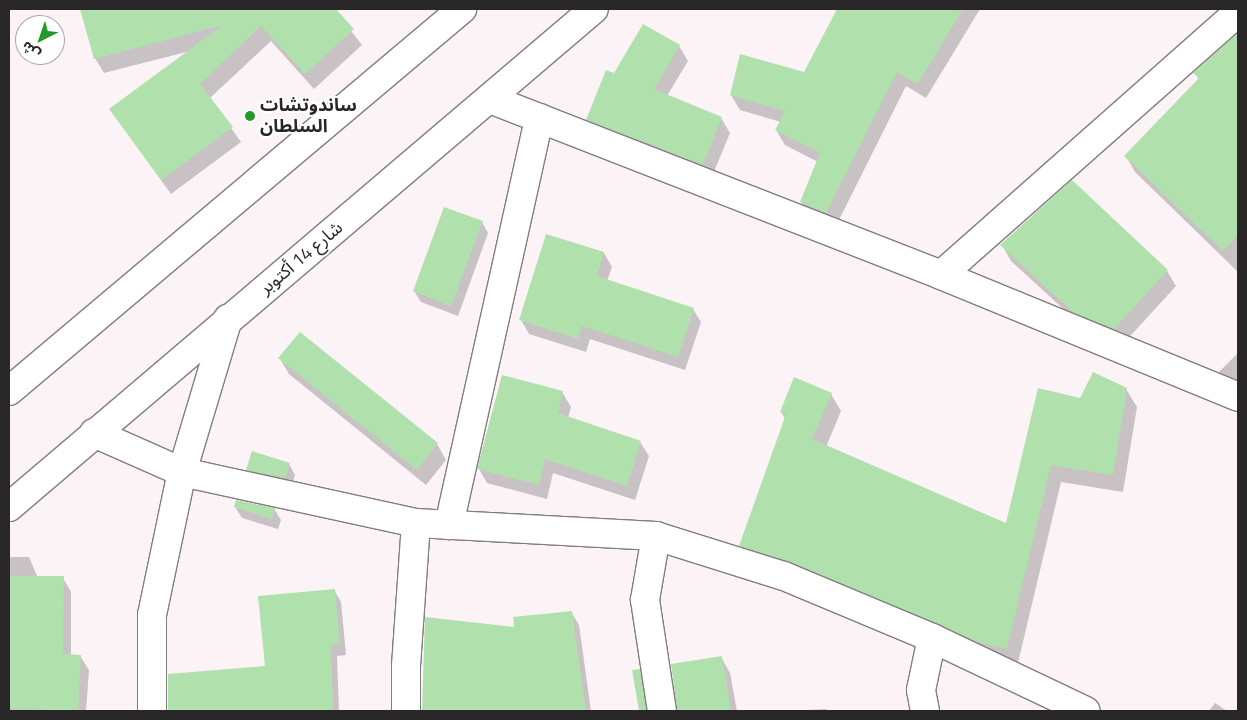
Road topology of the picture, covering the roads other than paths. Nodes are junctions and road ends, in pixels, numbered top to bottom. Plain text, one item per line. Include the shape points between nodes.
1 (462, 9) edge
2 (594, 9) edge
3 (1238, 12) edge
4 (490, 99) junction
5 (539, 118) junction
6 (941, 275) junction
7 (228, 319) junction
8 (9, 391) edge
9 (1238, 397) edge
10 (94, 432) junction
11 (182, 472) junction
12 (9, 507) edge
13 (416, 523) junction
14 (449, 525) junction
15 (656, 536) junction
16 (932, 638) junction
17 (152, 711) edge
18 (406, 711) edge
19 (662, 711) edge
20 (925, 711) edge
21 (1086, 711) edge

1 - 8 street
2 - 4 street, شارع 14 أكتوبر
3 - 6 street
4 - 5 street
4 - 7 street, شارع 14 أكتوبر
5 - 6 street
5 - 14 street
6 - 9 street
7 - 10 street, شارع 14 أكتوبر
7 - 11 street
10 - 11 street
10 - 12 street, شارع 14 أكتوبر
11 - 13 street
11 - 17 street via 152,615
13 - 14 street
13 - 18 street
14 - 15 street
15 - 16 street via 784,576
15 - 19 street via 646,600
16 - 20 street via 921,690
16 - 21 street

